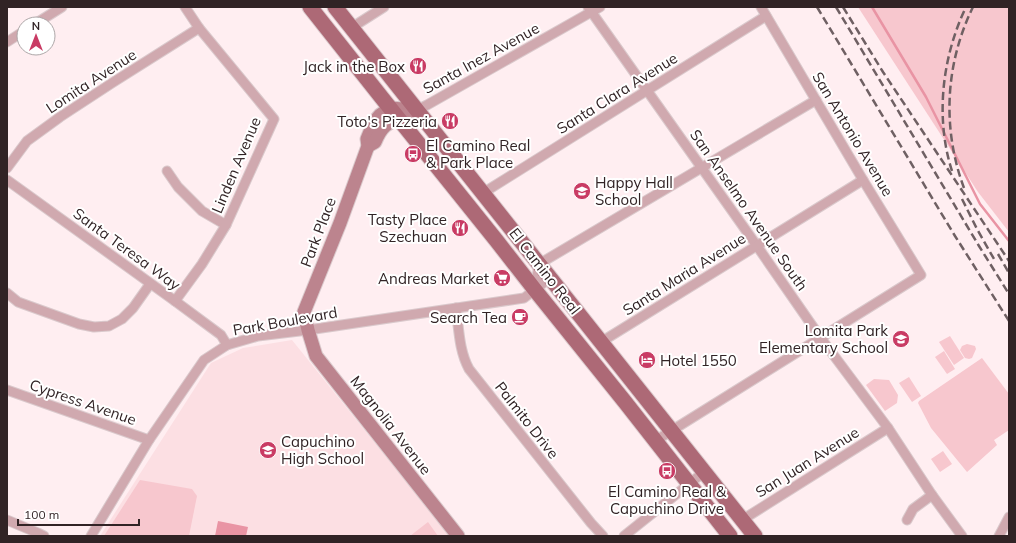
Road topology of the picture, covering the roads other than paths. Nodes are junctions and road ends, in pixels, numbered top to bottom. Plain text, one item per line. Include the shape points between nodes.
1 (62, 7) edge
2 (184, 7) edge
3 (310, 7) edge
4 (335, 7) edge
5 (384, 7) edge
6 (600, 7) edge
7 (760, 7) edge
8 (590, 9) edge
9 (48, 16) edge
10 (766, 16) junction
11 (200, 28) junction
12 (351, 28) junction
13 (16, 36) edge
14 (7, 42) edge
15 (647, 90) junction
16 (816, 100) junction
17 (417, 110) junction
18 (394, 113) junction
19 (7, 168) edge
20 (702, 168) junction
21 (167, 171) dead end
22 (7, 180) edge
23 (863, 180) junction
24 (483, 193) junction
25 (226, 225) junction
26 (757, 246) junction
27 (539, 264) junction
28 (550, 278) junction
29 (150, 284) junction
30 (535, 290) junction
31 (7, 293) edge
32 (175, 301) junction
33 (456, 308) junction
34 (308, 330) junction
35 (820, 337) junction
36 (601, 342) junction
37 (227, 345) junction
38 (7, 390) edge
39 (888, 428) junction
40 (672, 431) junction
41 (149, 440) junction
42 (655, 441) junction
43 (704, 472) junction
44 (689, 484) junction
45 (932, 495) junction
46 (1009, 517) edge
47 (7, 520) edge
48 (742, 520) junction
49 (907, 520) dead end
50 (44, 536) edge
51 (91, 536) edge
52 (458, 536) edge
53 (603, 536) edge
54 (624, 536) edge
55 (730, 536) edge
56 (755, 536) edge
57 (962, 536) edge
58 (999, 536) edge

1 - 9 street
2 - 11 street, Linden Avenue
3 - 18 main road, El Camino Real
4 - 12 main road, El Camino Real
5 - 12 street
6 - 8 street, Santa Inez Avenue
7 - 10 street, San Antonio Avenue
8 - 15 street, San Anselmo Avenue South
8 - 17 street, Santa Inez Avenue
10 - 15 street, Santa Clara Avenue
10 - 16 street, San Antonio Avenue
11 - 19 street, Lomita Avenue via 60,117 27,141
11 - 25 street, Linden Avenue via 274,119
12 - 17 main road, El Camino Real
13 - 14 street
15 - 20 street, San Anselmo Avenue South
15 - 24 street, Santa Clara Avenue
16 - 20 street
16 - 23 street, San Antonio Avenue
17 - 18 main road
17 - 24 main road, El Camino Real
18 - 30 main road, El Camino Real
18 - 34 main road, Park Place via 380,115 367,139 368,146 340,223 304,312
20 - 26 street, San Anselmo Avenue South
20 - 27 street
21 - 25 street via 178,187 202,211
22 - 29 street, Santa Teresa Way
23 - 26 street, Santa Maria Avenue
23 - 35 street, San Antonio Avenue via 921,275
24 - 27 main road, El Camino Real
25 - 32 street, Linden Avenue
26 - 35 street, San Anselmo Avenue South
26 - 36 street, Santa Maria Avenue
27 - 28 main road, El Camino Real
27 - 30 street
28 - 30 street, Park Boulevard
28 - 36 main road, El Camino Real
29 - 31 street via 122,319 109,326 94,327 18,302
29 - 32 street, Santa Teresa Way
30 - 33 street, Park Boulevard via 524,298
30 - 42 main road, El Camino Real
32 - 37 street, Santa Teresa Way via 221,335
33 - 34 street, Park Boulevard
33 - 53 street, Palmito Drive via 462,352 469,369
34 - 37 street, Park Boulevard via 258,336
34 - 52 main road, Magnolia Avenue via 316,356
35 - 39 street, San Anselmo Avenue South
35 - 40 street
36 - 40 main road, El Camino Real
37 - 41 street, Park Boulevard via 204,360
38 - 41 street, Cypress Avenue
39 - 45 street, San Anselmo Avenue South
39 - 48 street, San Juan Avenue
40 - 42 street
40 - 43 main road, El Camino Real
41 - 51 street, Park Boulevard
42 - 44 main road, El Camino Real
43 - 44 street
43 - 48 main road, El Camino Real
44 - 54 street
44 - 55 main road, El Camino Real
45 - 49 street via 913,509
45 - 57 street, San Anselmo Avenue South
46 - 58 street
47 - 50 street
48 - 56 main road, El Camino Real

